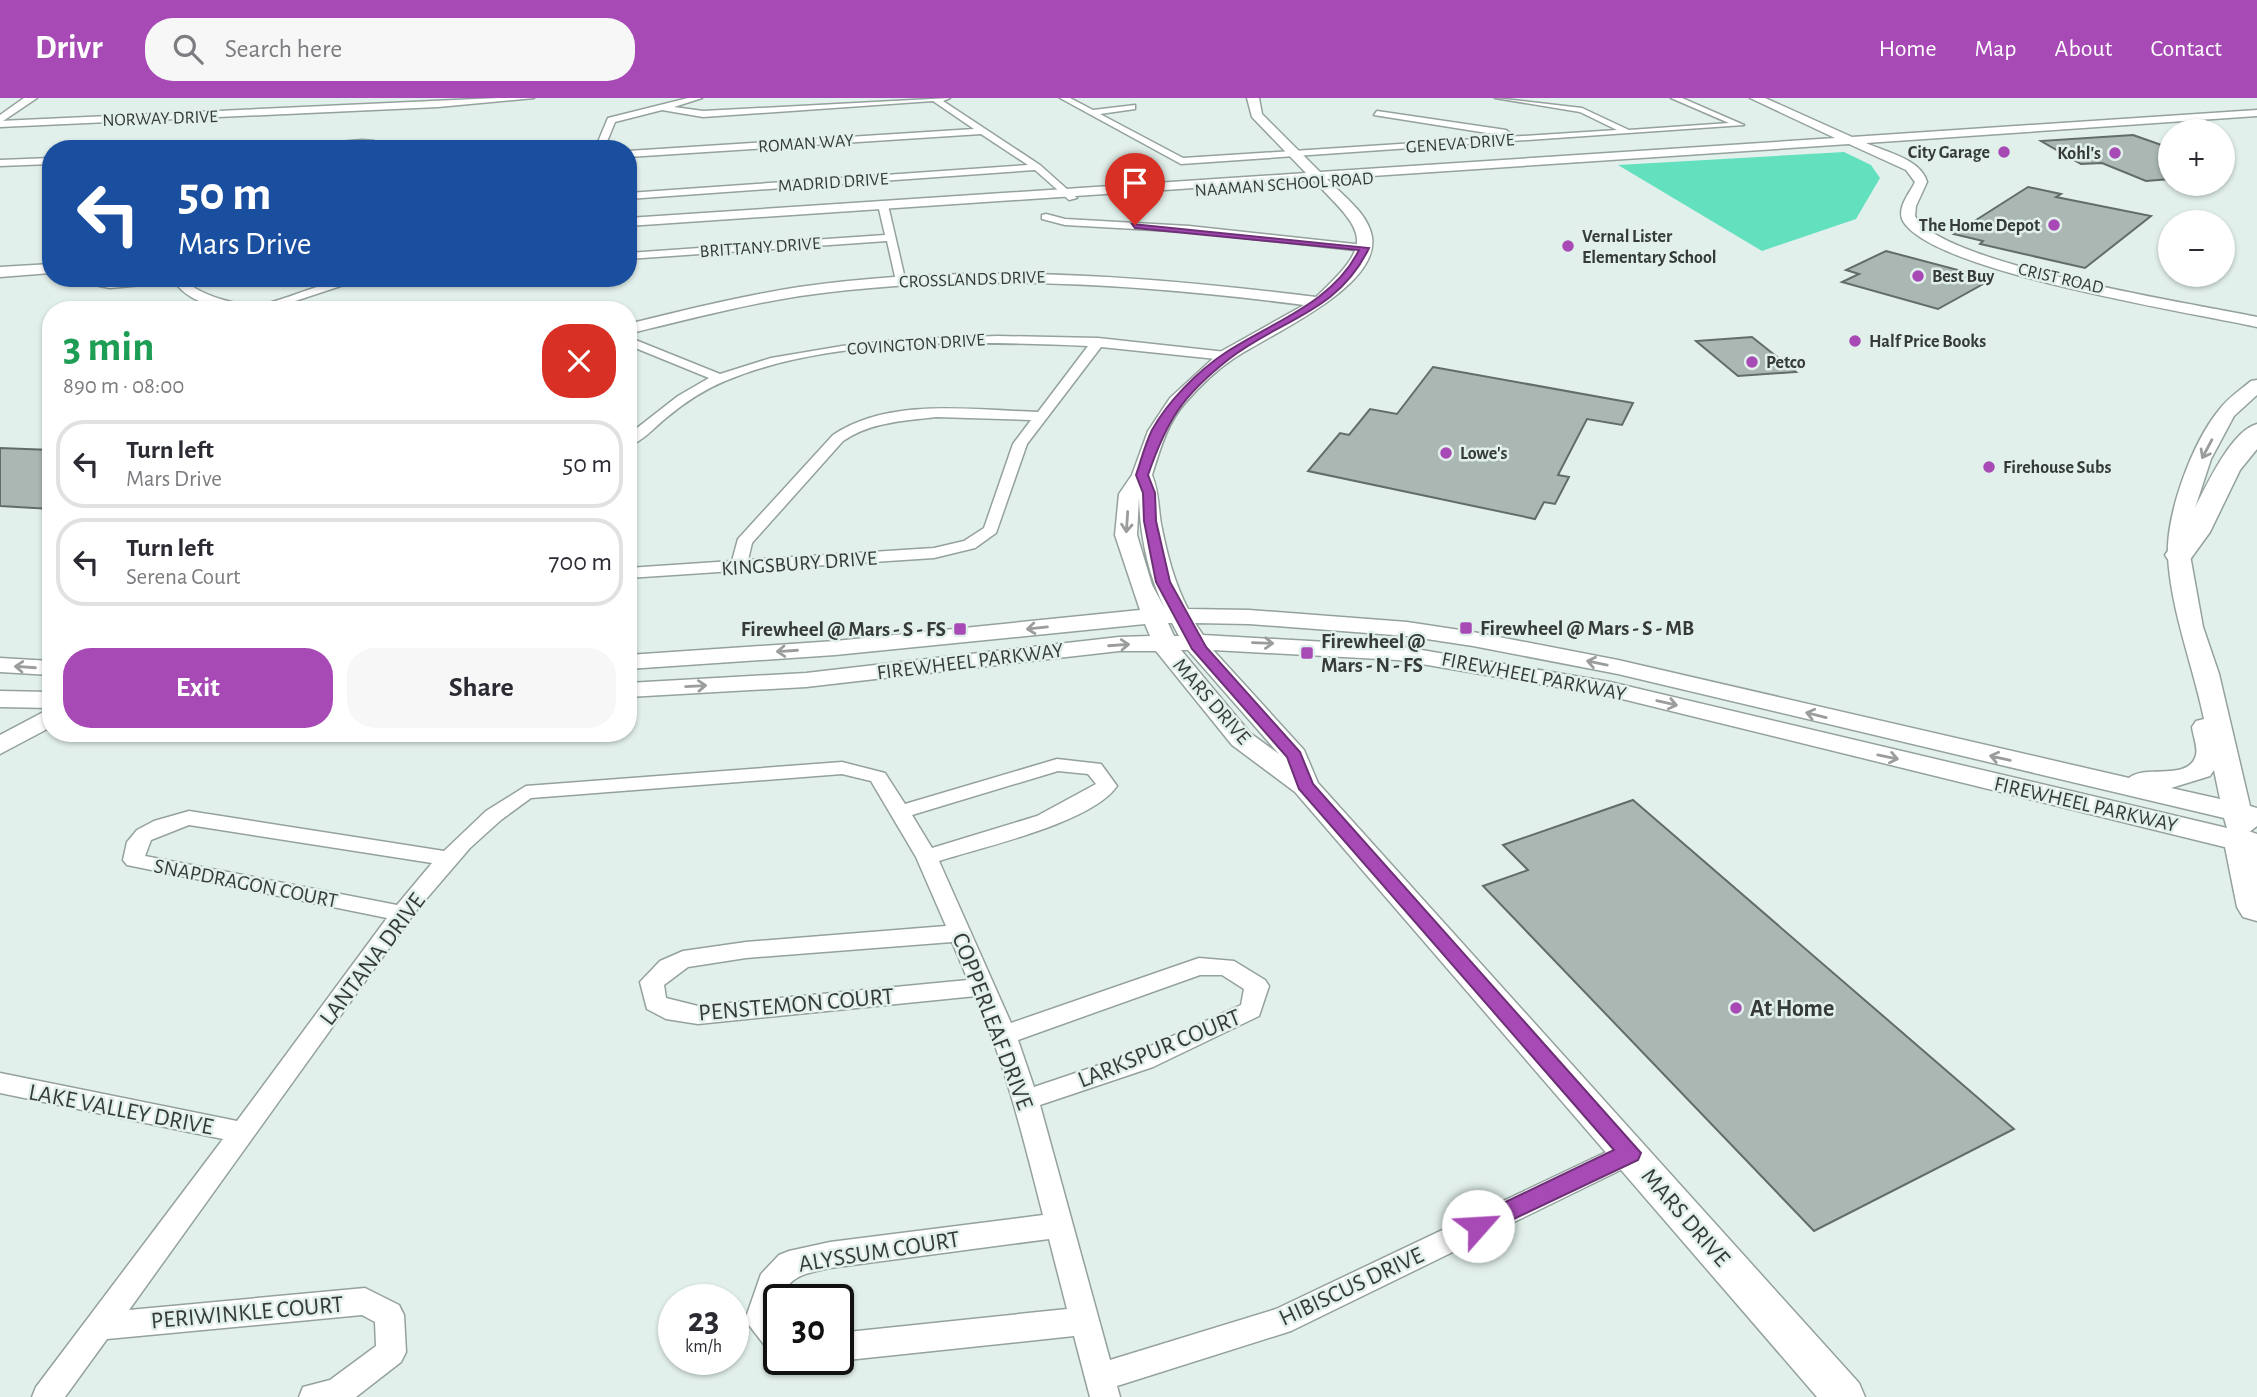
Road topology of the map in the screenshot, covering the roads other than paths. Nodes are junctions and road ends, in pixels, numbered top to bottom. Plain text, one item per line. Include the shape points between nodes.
1 (31, 98) edge
2 (530, 98) edge
3 (698, 98) edge
4 (946, 98) edge
5 (1065, 98) edge
6 (1253, 98) edge
7 (1499, 98) edge
8 (1675, 98) edge
9 (1756, 98) edge
10 (934, 99) edge
11 (441, 102) edge
12 (662, 107) junction
13 (1132, 107) dead end
14 (1090, 113) junction
15 (1377, 113) dead end
16 (2257, 113) edge
17 (0, 122) edge
18 (1740, 125) joint
19 (983, 131) junction
20 (1628, 132) junction
21 (1516, 139) junction
22 (603, 140) edge
23 (1856, 142) junction
24 (637, 153) edge
25 (1297, 154) junction
26 (42, 161) edge
27 (1181, 161) joint
28 (0, 163) edge
29 (1037, 167) junction
30 (1322, 178) junction
31 (637, 194) edge
32 (1069, 195) junction
33 (884, 208) junction
34 (1046, 217) dead end
35 (637, 222) edge
36 (637, 227) edge
37 (891, 238) junction
38 (1364, 248) junction
39 (637, 255) edge
40 (42, 263) edge
41 (0, 266) edge
42 (42, 269) edge
43 (0, 272) edge
44 (902, 281) junction
45 (181, 287) edge
46 (326, 287) edge
47 (226, 301) edge
48 (286, 301) edge
49 (1320, 302) junction
50 (2201, 311) junction
51 (2257, 322) edge
52 (637, 327) edge
53 (2257, 329) edge
54 (1098, 342) junction
55 (637, 345) edge
56 (1226, 356) junction
57 (719, 378) junction
58 (2257, 385) edge
59 (1038, 416) junction
60 (2257, 432) edge
61 (637, 435) edge
62 (1142, 475) junction
63 (2179, 555) junction
64 (738, 568) junction
65 (1137, 571) junction
66 (637, 573) edge
67 (1154, 617) junction
68 (1180, 617) junction
69 (1074, 625) junction
70 (1195, 641) junction
71 (1165, 642) junction
72 (637, 661) edge
73 (0, 665) edge
74 (1559, 666) junction
75 (42, 667) edge
76 (2207, 674) junction
77 (637, 689) edge
78 (25, 699) edge
79 (42, 721) edge
80 (8, 740) edge
81 (842, 768) joint
82 (2066, 773) junction
83 (1305, 786) junction
84 (900, 812) junction
85 (2249, 829) edge
86 (927, 857) junction
87 (450, 859) junction
88 (2257, 907) edge
89 (404, 914) junction
90 (960, 933) junction
91 (983, 987) junction
92 (1004, 1035) junction
93 (0, 1083) edge
94 (1026, 1100) junction
95 (243, 1133) junction
96 (1630, 1153) junction
97 (1060, 1225) junction
98 (771, 1284) edge
99 (1085, 1321) junction
100 (99, 1326) junction
101 (854, 1345) edge
102 (1103, 1387) edge
103 (47, 1397) edge
104 (314, 1397) edge
105 (1844, 1397) edge

1 - 17 main road
2 - 11 street, NORWAY DRIVE
3 - 12 street
4 - 10 street
5 - 14 street
6 - 25 main road via 1256,115
7 - 20 street via 1582,110
8 - 18 street
9 - 23 main road, CRIST ROAD
10 - 12 street via 703,114
10 - 19 street
11 - 17 street, NORWAY DRIVE
12 - 22 street via 611,120
13 - 14 street
14 - 27 street
15 - 21 street via 1492,130
16 - 23 main road, NAAMAN SCHOOL ROAD
18 - 20 street, GENEVA DRIVE
19 - 24 street, ROMAN WAY
19 - 29 street
20 - 21 street, GENEVA DRIVE
21 - 25 street, GENEVA DRIVE
23 - 30 main road, NAAMAN SCHOOL ROAD
23 - 50 main road, CRIST ROAD via 1919,175 1921,182 1908,218 1916,231 1931,239 1998,264
25 - 27 street, GENEVA DRIVE
25 - 30 main road
26 - 28 street
29 - 31 street, MADRID DRIVE
29 - 32 street
30 - 32 main road, NAAMAN SCHOOL ROAD
30 - 38 main road via 1358,218
32 - 33 main road, NAAMAN SCHOOL ROAD
33 - 35 main road, NAAMAN SCHOOL ROAD
33 - 36 main road, NAAMAN SCHOOL ROAD
33 - 37 street
34 - 38 street
37 - 39 street, BRITTANY DRIVE
37 - 44 street
38 - 49 main road, MARS DRIVE via 1353,271
40 - 41 main road
42 - 43 street
44 - 49 main road, CROSSLANDS DRIVE via 1037,276 1120,279
44 - 52 main road, CROSSLANDS DRIVE via 731,302
45 - 47 street via 194,295
46 - 48 street
49 - 56 street, MARS DRIVE
50 - 51 main road, CRIST ROAD
50 - 53 street, CRIST ROAD
54 - 56 street, COVINGTON DRIVE
54 - 57 street, COVINGTON DRIVE via 1016,338 883,345 781,359
54 - 59 street
55 - 57 street
56 - 62 street, MARS DRIVE via 1176,402 1157,431
57 - 61 street, COVINGTON DRIVE via 683,398
58 -> 63 main road via 2226,413 2201,459 2185,508
59 - 64 street via 936,413 888,418 853,428 838,438 744,542
59 - 64 street, KINGSBURY DRIVE via 1020,444 991,530 969,545 934,554
60 - 63 highway via 2228,468 2196,532
62 -> 65 main road, MARS DRIVE via 1129,494 1126,536
62 - 68 street, MARS DRIVE via 1163,582
63 - 76 main road via 2191,626
64 - 66 street, KINGSBURY DRIVE
65 - 67 main road, MARS DRIVE
65 - 69 main road via 1131,590 1119,604
67 - 68 main road, FIREWHEEL PARKWAY
67 - 69 main road, FIREWHEEL PARKWAY
67 - 71 main road, MARS DRIVE
68 - 70 main road, MARS DRIVE
68 - 74 main road, FIREWHEEL PARKWAY via 1249,617 1407,629
69 -> 72 main road, FIREWHEEL PARKWAY
70 - 71 main road, FIREWHEEL PARKWAY
70 -> 74 main road, FIREWHEEL PARKWAY via 1295,644
70 - 83 main road, MARS DRIVE via 1295,756
77 -> 71 main road, FIREWHEEL PARKWAY via 806,680
71 - 83 main road, MARS DRIVE via 1241,739
75 -> 73 main road
82 -> 74 main road, FIREWHEEL PARKWAY
74 -> 85 main road, FIREWHEEL PARKWAY
76 - 82 main road via 2201,692 2210,754 2202,770 2152,783
76 - 85 main road
78 - 80 main road via 35,706 32,717
79 - 80 main road
81 - 84 street, COPPERLEAF DRIVE via 878,777
81 - 87 street, LANTANA DRIVE via 526,792 496,811
82 - 85 main road, FIREWHEEL PARKWAY
83 - 96 main road, MARS DRIVE
84 - 86 street, COPPERLEAF DRIVE
84 - 86 street via 1057,765 1094,768 1107,786 1087,802 1045,819
85 - 88 highway
86 - 90 street, COPPERLEAF DRIVE
87 - 89 street, LANTANA DRIVE
87 - 89 street, SNAPDRAGON COURT via 189,818 155,828 133,851 135,860 156,866
89 - 95 street, LANTANA DRIVE
90 - 91 street, COPPERLEAF DRIVE
90 - 91 street, PENSTEMON COURT via 682,959 652,982 655,1003 666,1010 698,1015
91 - 92 street, COPPERLEAF DRIVE
92 - 94 street, COPPERLEAF DRIVE
92 - 94 street, LARKSPUR COURT via 1199,966 1226,967 1257,986 1251,1010 1144,1059
93 - 95 street, LAKE VALLEY DRIVE
94 - 97 street, COPPERLEAF DRIVE
95 - 100 street, LANTANA DRIVE
96 - 102 street, HIBISCUS DRIVE via 1281,1321
96 - 105 main road, MARS DRIVE
97 - 98 street, ALYSSUM COURT via 830,1255 789,1264
97 - 99 street, COPPERLEAF DRIVE
99 - 101 street
99 - 102 street, COPPERLEAF DRIVE
100 - 103 street, LANTANA DRIVE
100 - 104 street, PERIWINKLE COURT via 365,1301 389,1315 391,1352 336,1394

